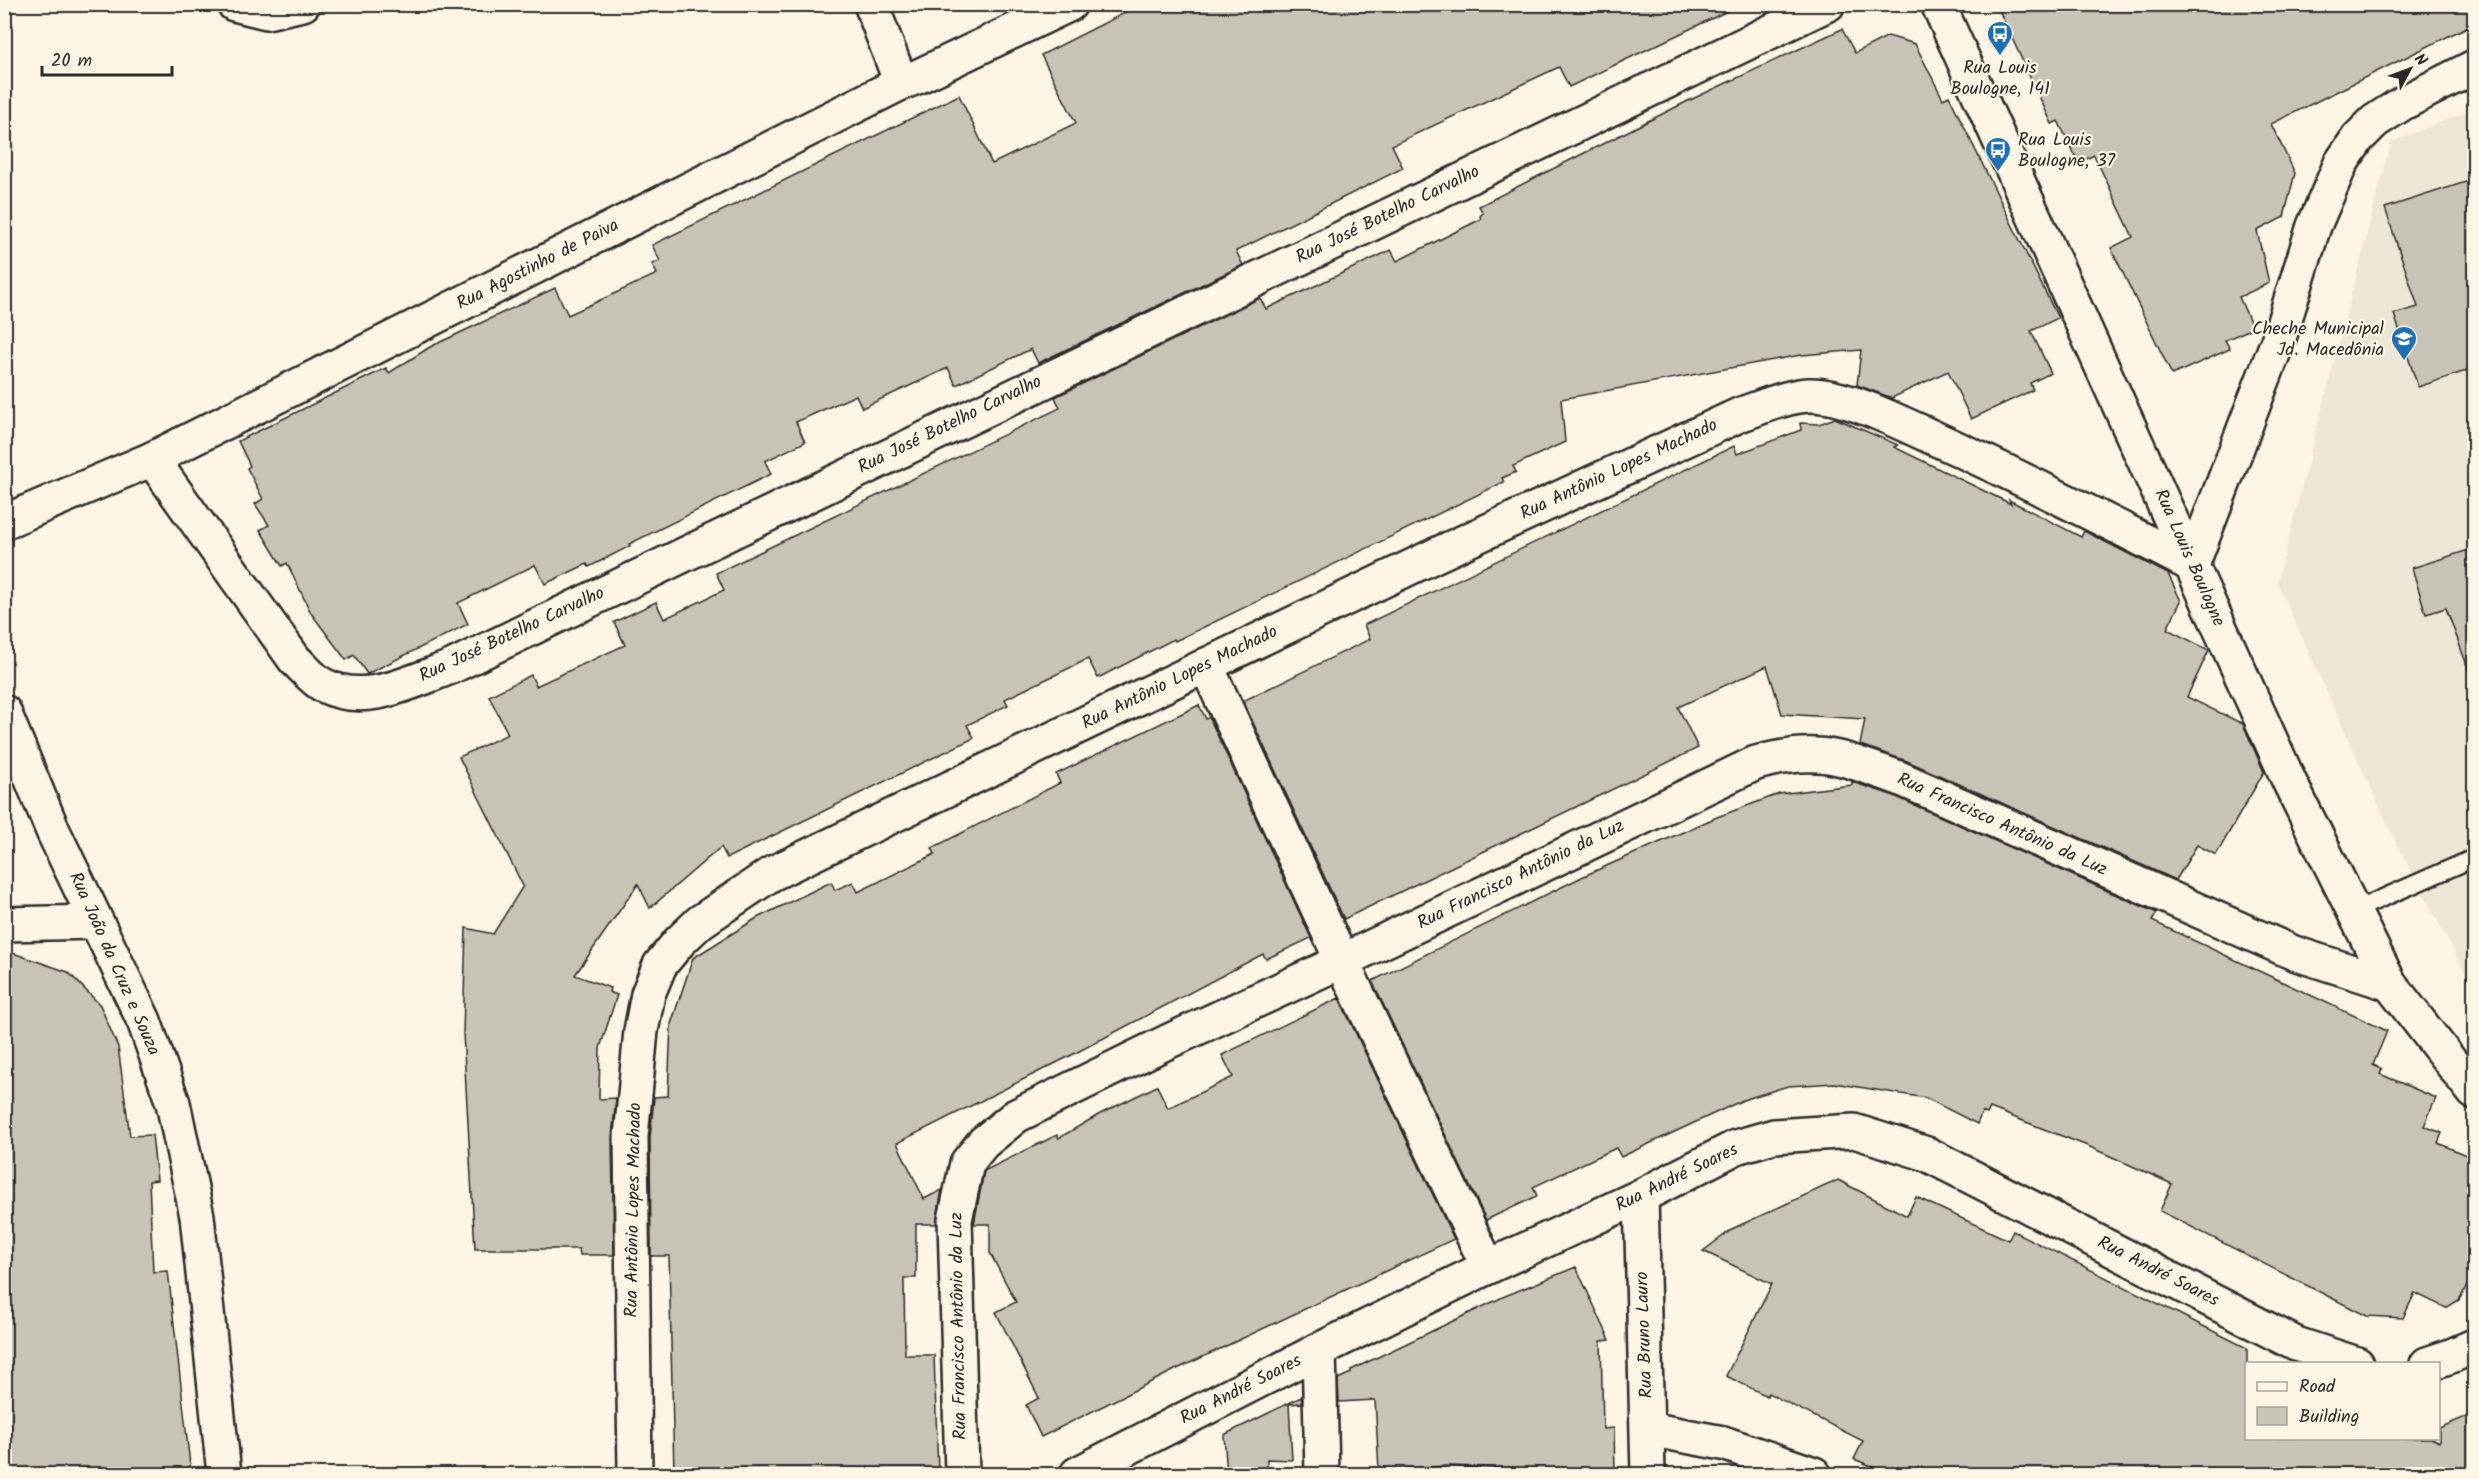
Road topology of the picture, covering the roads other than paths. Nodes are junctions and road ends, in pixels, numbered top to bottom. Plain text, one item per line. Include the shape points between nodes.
1 (234, 4) edge
2 (303, 4) edge
3 (871, 4) edge
4 (1070, 4) edge
5 (1828, 4) edge
6 (1938, 4) edge
7 (2475, 67) edge
8 (901, 83) junction
9 (152, 459) junction
10 (4, 522) edge
11 (2192, 565) junction
12 (1206, 665) junction
13 (4, 712) edge
14 (2475, 858) edge
15 (2353, 911) junction
16 (96, 922) junction
17 (4, 924) edge
18 (1342, 961) junction
19 (2390, 984) junction
20 (2475, 1092) edge
21 (1641, 1196) junction
22 (1488, 1267) junction
23 (2475, 1346) edge
24 (1319, 1350) junction
25 (2351, 1362) edge
26 (2433, 1362) edge
27 (1648, 1429) junction
28 (224, 1474) edge
29 (635, 1474) edge
30 (962, 1474) edge
31 (1077, 1474) edge
32 (1322, 1474) edge
33 (1648, 1474) edge
34 (1814, 1474) edge

1 - 2 street via 267,12
3 - 8 street
4 - 8 street, Rua Agostinho de Paiva
5 - 9 street, Rua José Botelho Carvalho via 451,667 383,692 346,695 321,684 295,660
6 - 11 street, Rua Louis Boulogne
7 - 11 street via 2375,121 2341,162 2314,226 2279,338
8 - 9 street, Rua Agostinho de Paiva
9 - 10 street, Rua Agostinho de Paiva
11 - 12 street, Rua Antônio Lopes Machado via 2036,484 1896,420 1838,399 1809,395 1739,416
11 - 15 street, Rua Louis Boulogne via 2290,783
12 - 18 street
12 - 29 street, Rua Antônio Lopes Machado via 771,874 700,922 660,965 648,994 641,1031 631,1137
13 - 16 street, Rua João da Cruz e Souza via 52,831
14 - 15 lane
15 - 19 street, Rua Louis Boulogne
16 - 17 street
16 - 28 street, Rua João da Cruz e Souza via 144,1021 172,1102 197,1216
18 - 19 street, Rua Francisco Antônio da Luz via 1756,763 1804,753 1838,756 1899,778 2294,953
18 - 22 street
18 - 30 street, Rua Francisco Antônio da Luz via 1016,1116 983,1143 967,1163 955,1220
19 - 20 street, Rua Louis Boulogne
21 - 22 street, Rua André Soares
21 - 25 street, Rua André Soares via 1736,1147 1774,1136 1854,1131 1927,1154 2296,1344
21 - 27 street, Rua Bruno Lauro
22 - 24 street, Rua André Soares
23 - 26 street
24 - 31 street, Rua André Soares
24 - 32 street
27 - 33 street, Rua Bruno Lauro
27 - 34 street via 1723,1443

